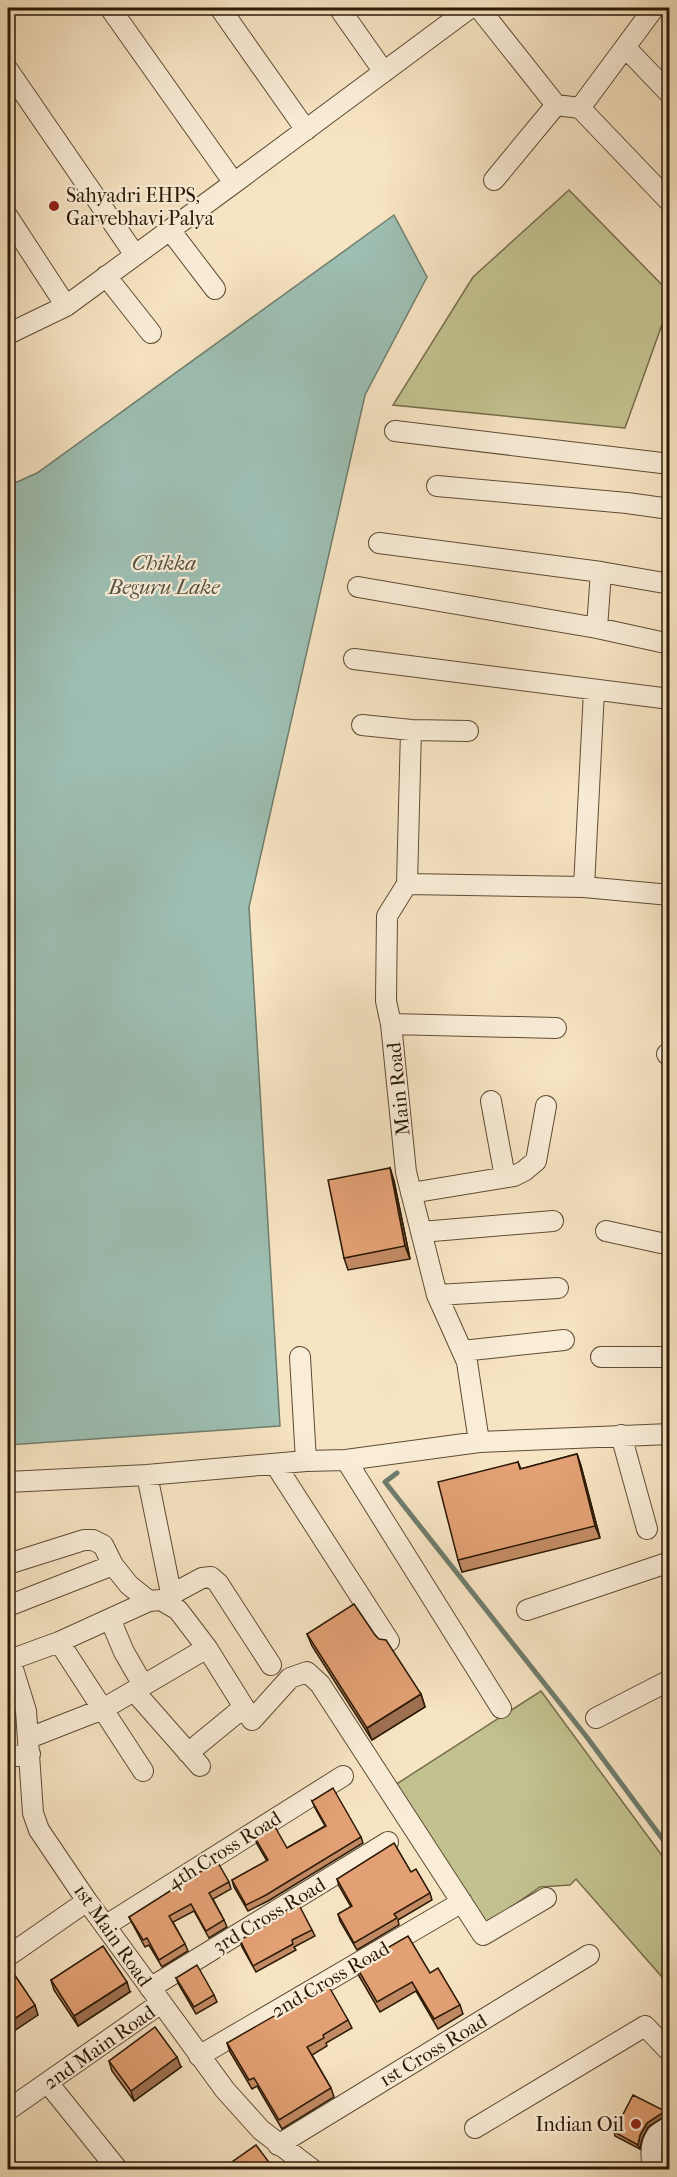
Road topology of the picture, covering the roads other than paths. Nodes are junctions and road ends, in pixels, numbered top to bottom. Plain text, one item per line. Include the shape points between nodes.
1 (110, 8) edge
2 (220, 8) edge
3 (339, 8) edge
4 (470, 8) edge
5 (479, 8) edge
6 (654, 8) edge
7 (625, 47) junction
8 (8, 70) edge
9 (384, 72) junction
10 (669, 94) edge
11 (556, 105) junction
12 (580, 108) junction
13 (306, 130) junction
14 (494, 180) dead end
15 (234, 183) junction
16 (669, 202) edge
17 (8, 217) edge
18 (170, 230) junction
19 (135, 255) junction
20 (106, 276) junction
21 (215, 289) dead end
22 (66, 306) junction
23 (151, 333) dead end
24 (8, 334) edge
25 (395, 431) dead end
26 (669, 464) edge
27 (437, 486) dead end
28 (669, 509) edge
29 (379, 543) dead end
30 (601, 572) junction
31 (669, 584) edge
32 (358, 587) dead end
33 (597, 628) junction
34 (669, 644) edge
35 (354, 659) dead end
36 (594, 691) junction
37 (669, 699) edge
38 (362, 725) dead end
39 (411, 730) junction
40 (468, 731) dead end
41 (407, 884) junction
42 (584, 887) junction
43 (669, 895) edge
44 (391, 1024) junction
45 (556, 1028) dead end
46 (491, 1101) dead end
47 (546, 1106) dead end
48 (505, 1177) junction
49 (411, 1193) junction
50 (553, 1221) dead end
51 (606, 1231) dead end
52 (421, 1232) junction
53 (669, 1245) edge
54 (558, 1288) dead end
55 (437, 1295) junction
56 (564, 1340) dead end
57 (462, 1351) junction
58 (300, 1357) dead end
59 (602, 1357) dead end
60 (669, 1357) edge
61 (668, 1428) edge
62 (621, 1435) junction
63 (479, 1442) junction
64 (346, 1460) junction
65 (306, 1461) junction
66 (274, 1464) junction
67 (147, 1475) junction
68 (8, 1482) edge
69 (647, 1529) dead end
70 (669, 1562) edge
71 (8, 1564) edge
72 (113, 1565) junction
73 (149, 1601) junction
74 (8, 1606) edge
75 (527, 1610) dead end
76 (110, 1619) junction
77 (389, 1641) edge
78 (59, 1642) junction
79 (207, 1648) junction
80 (9, 1656) edge
81 (271, 1665) dead end
82 (669, 1680) edge
83 (13, 1687) edge
84 (138, 1688) junction
85 (244, 1707) junction
86 (501, 1708) dead end
87 (103, 1709) junction
88 (596, 1718) dead end
89 (29, 1746) junction
90 (8, 1757) edge
91 (143, 1771) dead end
92 (343, 1776) dead end
93 (388, 1842) dead end
94 (546, 1898) dead end
95 (87, 1901) junction
96 (462, 1902) junction
97 (105, 1926) junction
98 (589, 1955) dead end
99 (8, 1956) edge
100 (155, 1996) junction
101 (669, 2052) edge
102 (199, 2056) junction
103 (48, 2083) junction
104 (8, 2110) edge
105 (669, 2126) edge
106 (475, 2128) dead end
107 (278, 2145) junction
108 (118, 2169) edge
109 (313, 2169) edge
110 (657, 2169) edge

1 - 15 street
2 - 13 street
3 - 9 street
4 - 9 street
5 - 11 street
6 - 7 street
7 - 10 street
7 - 12 street
8 - 19 street
9 - 13 street
11 - 12 street
11 - 14 street
12 - 16 street
13 - 15 street
15 - 18 street
17 - 22 street
18 - 19 street
18 - 21 street
19 - 20 street
20 - 22 street
20 - 23 street
22 - 24 street
25 - 26 street
27 - 28 street
29 - 30 street
30 - 31 street
30 - 33 street
32 - 33 street
33 - 34 street
35 - 36 street
36 - 37 street
36 - 42 street
38 - 39 street
39 - 40 street
39 - 41 street
41 - 42 street
41 - 44 street, Main Road via 387,916 387,1001
42 - 43 street
44 - 45 street
44 - 49 street, Main Road
46 - 48 street
47 - 48 street via 536,1161 524,1171
48 - 49 street
49 - 52 street, Main Road
50 - 52 street
51 - 53 street
52 - 55 street, Main Road
54 - 55 street
55 - 57 street, Main Road
56 - 57 street
57 - 63 street, Main Road
58 - 65 street
59 - 60 street
61 - 62 street
62 - 63 street
62 - 69 street
63 - 64 street
64 - 65 street
64 - 86 street
65 - 66 street
66 - 67 street
66 - 77 street
67 - 68 street
67 - 81 street via 170,1588 176,1592 211,1577
70 - 75 street
71 - 72 street via 93,1540 103,1545
72 - 73 street
72 - 74 street
73 - 76 street
73 - 79 street via 161,1600 178,1610
76 - 78 street
76 - 84 street
78 - 80 street
78 - 87 street
79 - 84 street
79 - 85 street
80 - 83 street, 1st Main Road
82 - 88 street
83 - 89 street, 1st Main Road via 26,1711
84 - 85 street via 194,1759
84 - 87 street
85 - 96 street via 252,1720 290,1678 307,1672 320,1684
87 - 89 street
87 - 91 street
89 - 90 street
89 - 95 street, 1st Main Road via 35,1822
92 - 97 street, 4th Cross Road
93 - 100 street, 3rd Cross Road
94 - 96 street via 483,1935
95 - 97 street, 1st Main Road
95 - 99 street
96 - 102 street, 2nd Cross Road
97 - 100 street, 1st Main Road
98 - 107 street, 1st Cross Road
100 - 102 street, 1st Main Road
100 - 103 street, 2nd Main Road
101 - 106 street via 645,2026
102 - 107 street, 1st Main Road via 249,2118
103 - 104 street, 2nd Main Road
103 - 108 street
105 - 110 street via 657,2133 653,2144 651,2156
107 - 109 street, 1st Main Road

